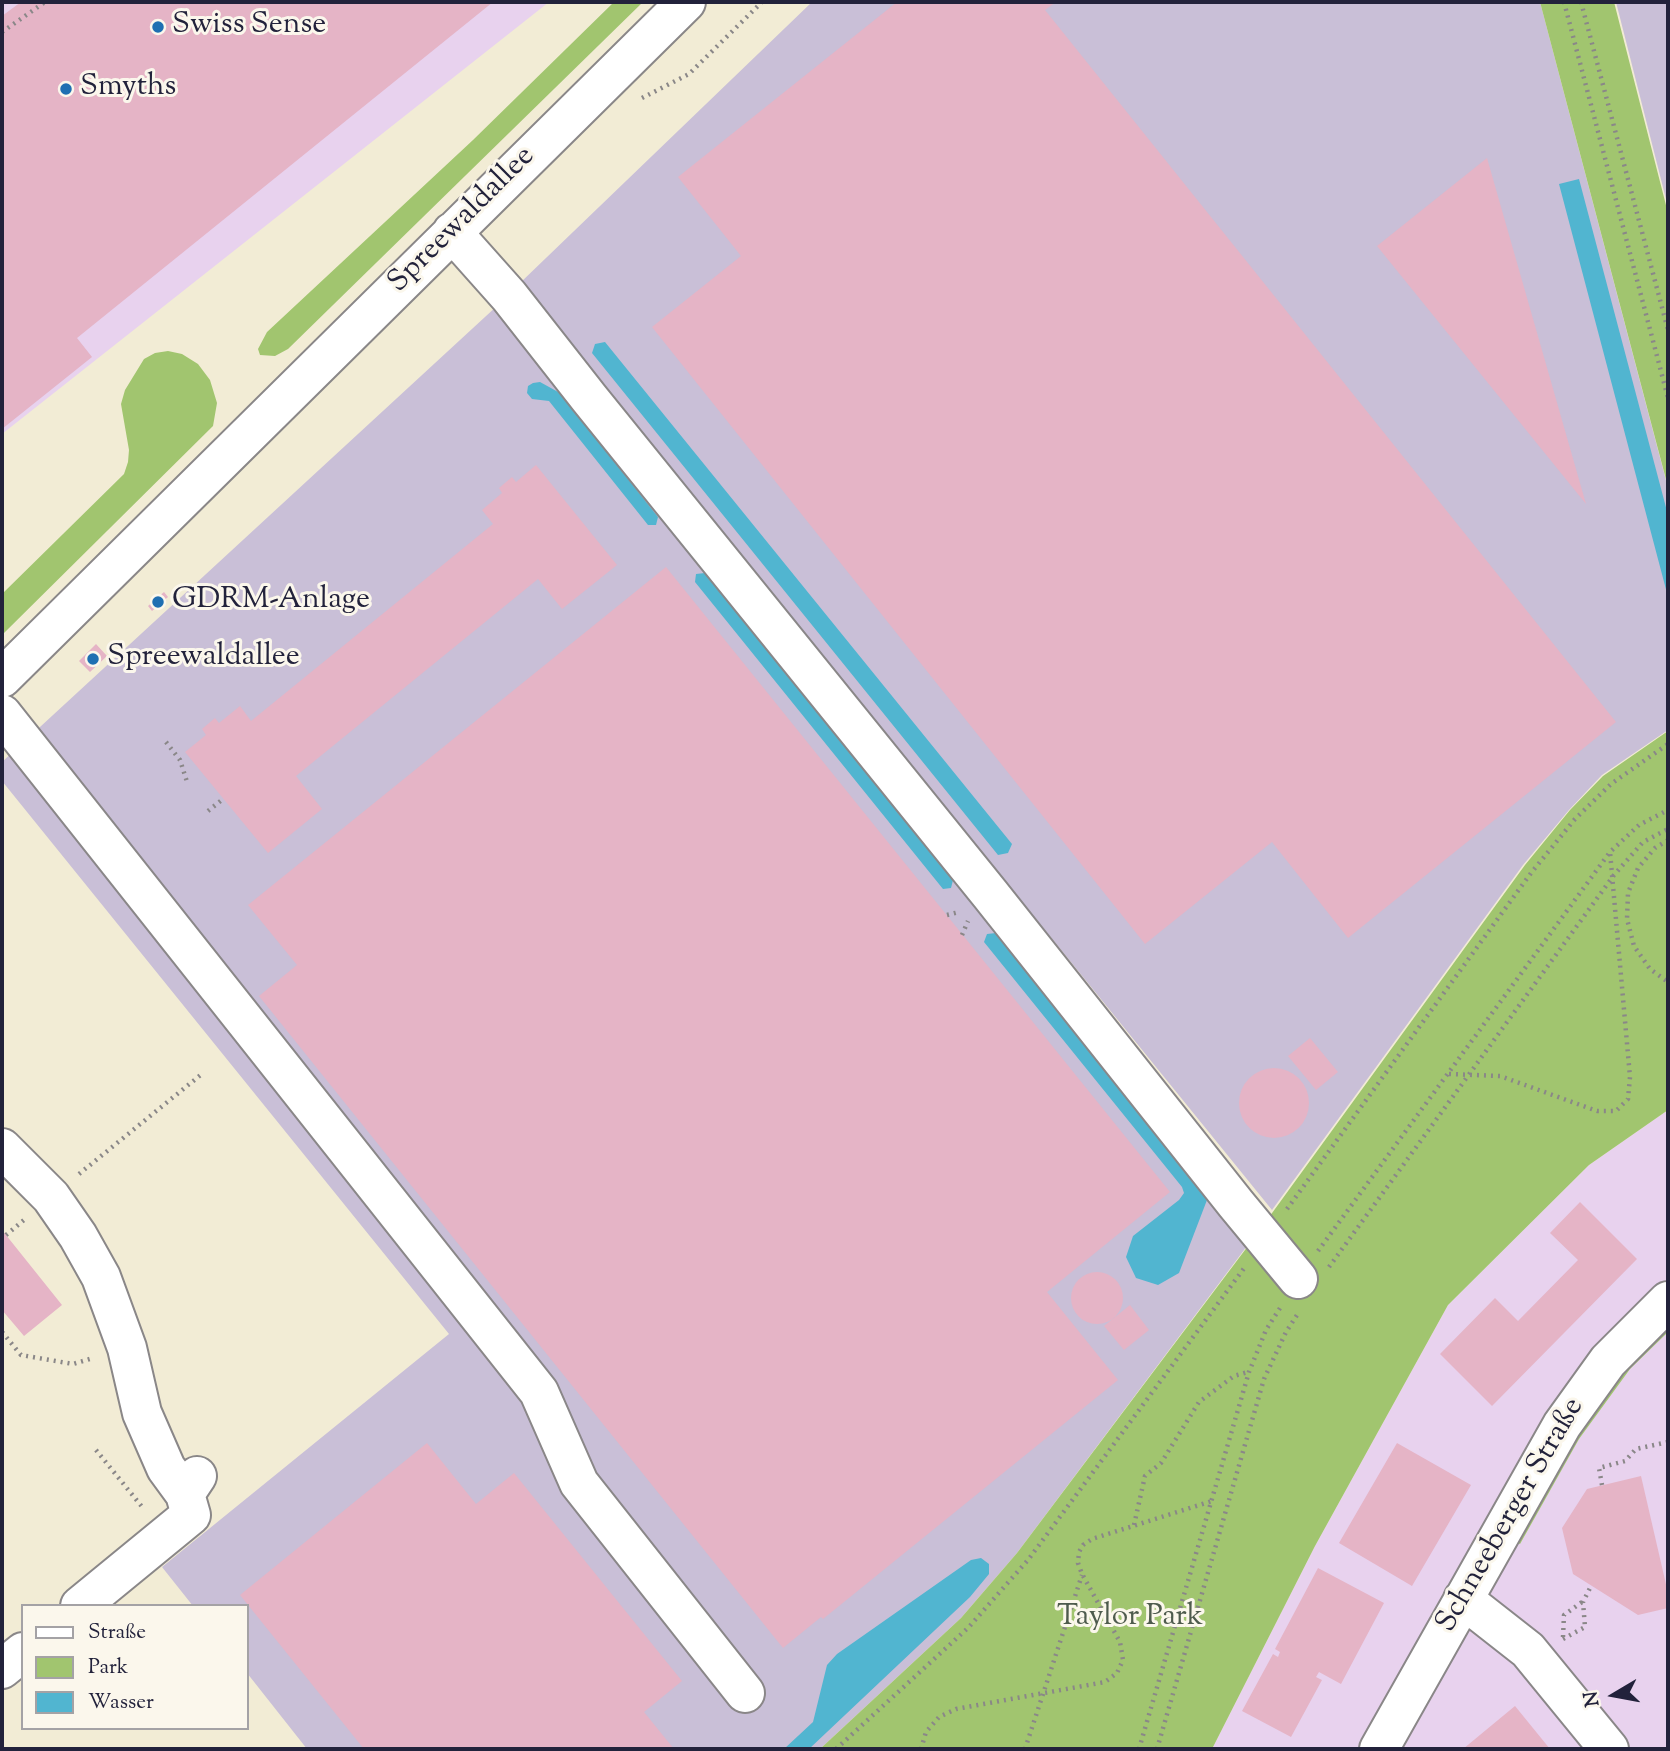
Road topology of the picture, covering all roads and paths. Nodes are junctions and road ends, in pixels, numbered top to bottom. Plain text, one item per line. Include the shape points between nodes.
1 (45, 2) edge
2 (686, 2) edge
3 (1564, 2) edge
4 (1581, 2) edge
5 (2, 32) edge
6 (452, 232) junction
7 (1668, 330) edge
8 (1668, 398) edge
9 (2, 678) edge
10 (2, 715) edge
11 (166, 742) dead end
12 (188, 785) dead end
13 (223, 799) dead end
14 (1668, 810) edge
15 (208, 811) dead end
16 (1668, 829) edge
17 (1668, 840) edge
18 (1610, 852) junction
19 (1614, 875) junction
20 (1668, 982) edge
21 (203, 1073) dead end
22 (1471, 1073) junction
23 (1448, 1074) junction
24 (2, 1148) edge
25 (51, 1197) junction
26 (16, 1227) dead end
27 (6, 1235) dead end
28 (1308, 1288) junction
29 (1668, 1301) edge
30 (2, 1332) edge
31 (127, 1348) junction
32 (1249, 1372) junction
33 (1668, 1442) edge
34 (96, 1450) dead end
35 (1602, 1485) dead end
36 (1212, 1501) junction
37 (1135, 1525) junction
38 (166, 1536) junction
39 (1082, 1574) junction
40 (1591, 1586) dead end
41 (1463, 1599) junction
42 (1583, 1602) junction
43 (81, 1604) edge
44 (21, 1654) edge
45 (1553, 1654) junction
46 (2, 1669) edge
47 (1044, 1692) junction
48 (745, 1693) dead end
49 (921, 1749) edge
50 (1025, 1749) edge
51 (1139, 1749) edge
52 (1157, 1749) edge
53 (1379, 1749) edge
54 (1609, 1749) edge

1 - 5 path
2 - 6 street, Spreewaldallee
3 - 8 path
4 - 7 path
6 - 9 street, Spreewaldallee
6 - 28 street via 509,296 1236,1205
10 - 48 street via 533,1382 579,1483
11 - 12 path via 180,760
13 - 15 path
14 - 18 path via 1639,825
16 - 19 path via 1643,842
17 - 20 path via 1638,868 1628,893 1627,919 1634,946 1650,969
18 - 19 path
18 - 23 path
19 - 22 path
19 - 22 path via 1628,1099 1616,1111 1597,1111 1500,1076
21 - 25 path
22 - 23 path
22 - 28 path
23 - 28 path
24 - 25 street
25 - 31 street via 101,1278
26 - 27 path
28 - 32 path via 1266,1331
28 - 52 path via 1264,1379
29 - 41 street, Schneeberger Straße via 1588,1387
30 - 31 path via 21,1355 73,1364
31 - 38 street via 142,1413 166,1468 191,1485 191,1515
32 - 36 path
32 - 37 path via 1234,1376 1199,1402 1161,1463 1145,1476
33 - 35 path via 1636,1449 1625,1461 1599,1468
34 - 38 path
36 - 37 path
36 - 51 path
37 - 39 path via 1083,1545 1078,1563
38 - 43 street
39 - 47 path
39 - 47 path via 1120,1642 1123,1660 1117,1673 1105,1682
40 - 42 path
41 - 45 street via 1528,1650
41 - 53 street, Schneeberger Straße
42 - 45 path via 1564,1615
42 - 45 path via 1585,1627
44 - 46 street
45 - 54 street
47 - 49 path via 956,1709 939,1717 926,1732
47 - 50 path

